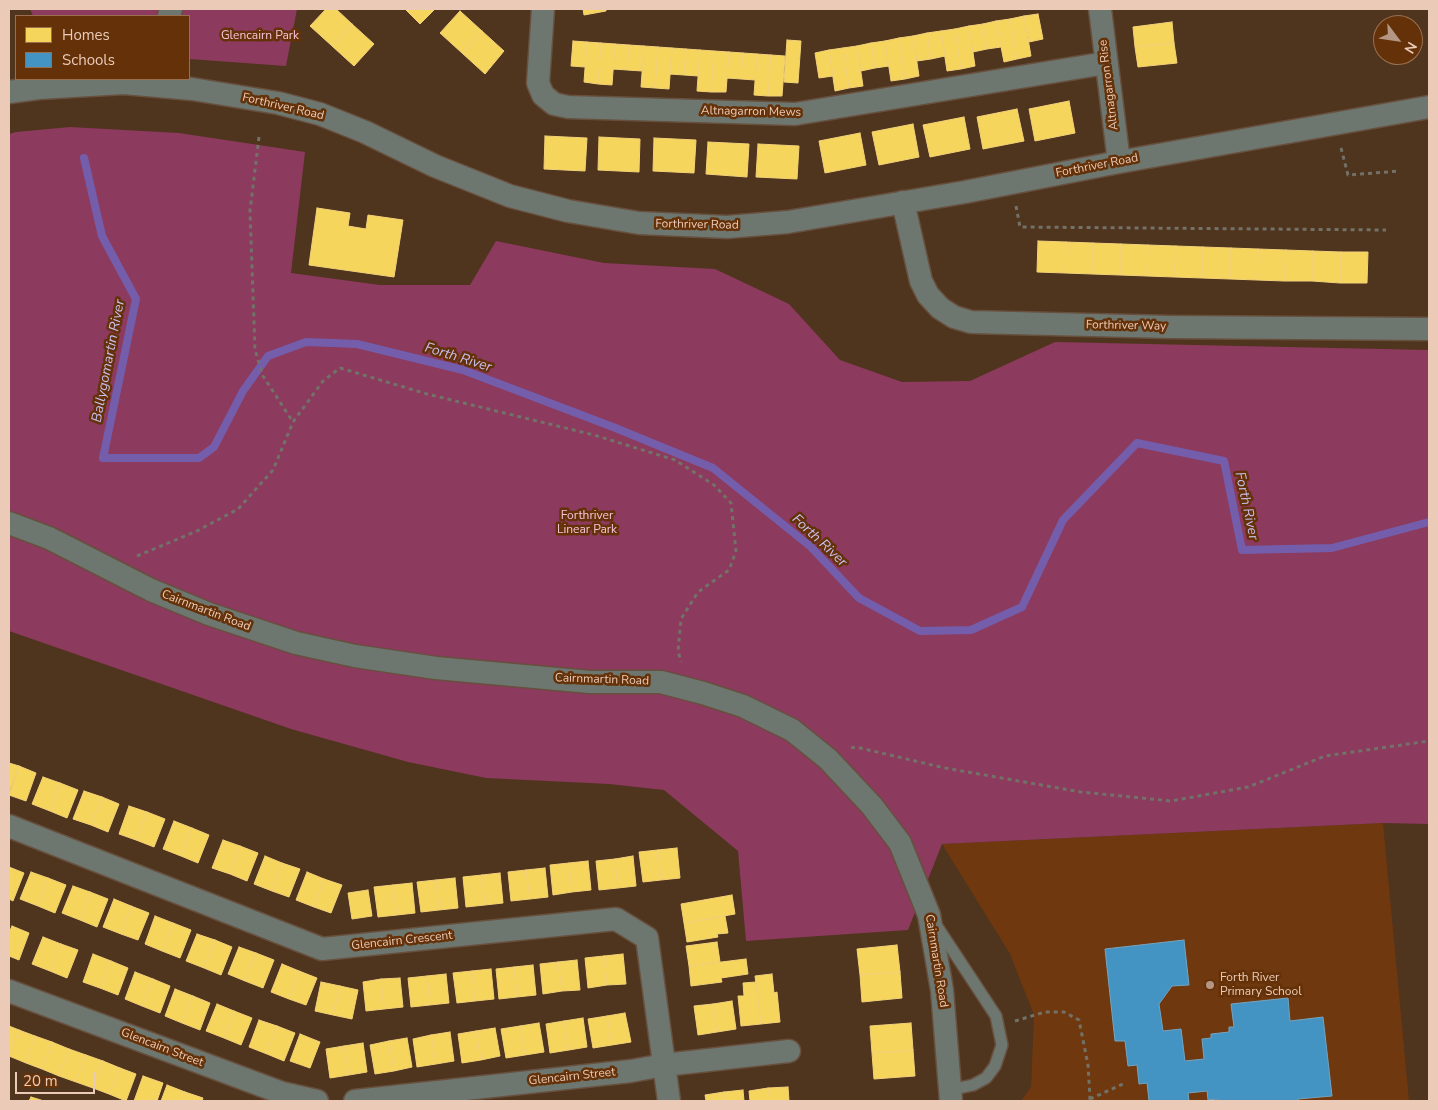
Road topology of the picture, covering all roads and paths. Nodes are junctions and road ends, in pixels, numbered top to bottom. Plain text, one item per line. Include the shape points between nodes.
1 (542, 9) edge
2 (1100, 9) edge
3 (1106, 63) junction
4 (160, 82) edge
5 (9, 92) edge
6 (1429, 108) edge
7 (1333, 124) junction
8 (259, 137) dead end
9 (1119, 162) junction
10 (1400, 171) dead end
11 (1012, 183) junction
12 (903, 202) junction
13 (1386, 230) dead end
14 (1429, 329) edge
15 (293, 422) junction
16 (9, 523) edge
17 (135, 558) dead end
18 (682, 664) dead end
19 (1429, 741) edge
20 (844, 750) dead end
21 (9, 826) edge
22 (929, 915) junction
23 (9, 990) edge
24 (998, 1027) junction
25 (789, 1051) dead end
26 (664, 1065) junction
27 (1125, 1083) dead end
28 (950, 1095) edge
29 (1090, 1100) edge
30 (317, 1101) edge
31 (355, 1101) edge
32 (669, 1101) edge

1 - 3 street, Altnagarron Mews via 538,83 543,95 554,104 568,107 795,114
2 - 3 street, Altnagarron Rise
3 - 9 street, Altnagarron Rise
4 - 5 street, Forthriver Road
4 - 12 street, Forthriver Road via 278,103 320,114 510,196 568,211 639,223 726,227 788,222
6 - 7 street, Forthriver Road
7 - 9 street, Forthriver Road
7 - 10 path via 1348,175
8 - 15 path via 250,211 255,350 263,376
9 - 11 street, Forthriver Road
11 - 12 street, Forthriver Road
11 - 13 path via 1020,227
12 - 14 street, Forthriver Way via 921,281 928,294 940,308 971,322
15 - 17 path via 273,470 238,509
15 - 18 path via 323,381 340,368 428,394 594,435 675,460 714,485 731,503 736,551 729,570 698,592 681,619 678,651
16 - 22 street, Cairnmartin Road via 49,538 209,614 296,643 436,668 590,682 661,682 744,706 792,730 828,759 872,806 900,842
19 - 20 path via 1325,756 1248,787 1171,801 1081,792 945,768 856,746
21 - 26 street, Glencairn Crescent via 322,949 616,919 647,938
22 - 24 lane via 996,1016
22 - 28 street, Cairnmartin Road via 942,990
23 - 30 street, Glencairn Street via 282,1093
24 - 28 lane via 1002,1045 995,1066 986,1078
24 - 29 path via 1045,1012 1064,1012 1079,1020 1088,1065
25 - 26 street, Glencairn Street
26 - 31 street, Glencairn Street
26 - 32 street, Glencairn Crescent
27 - 29 path

